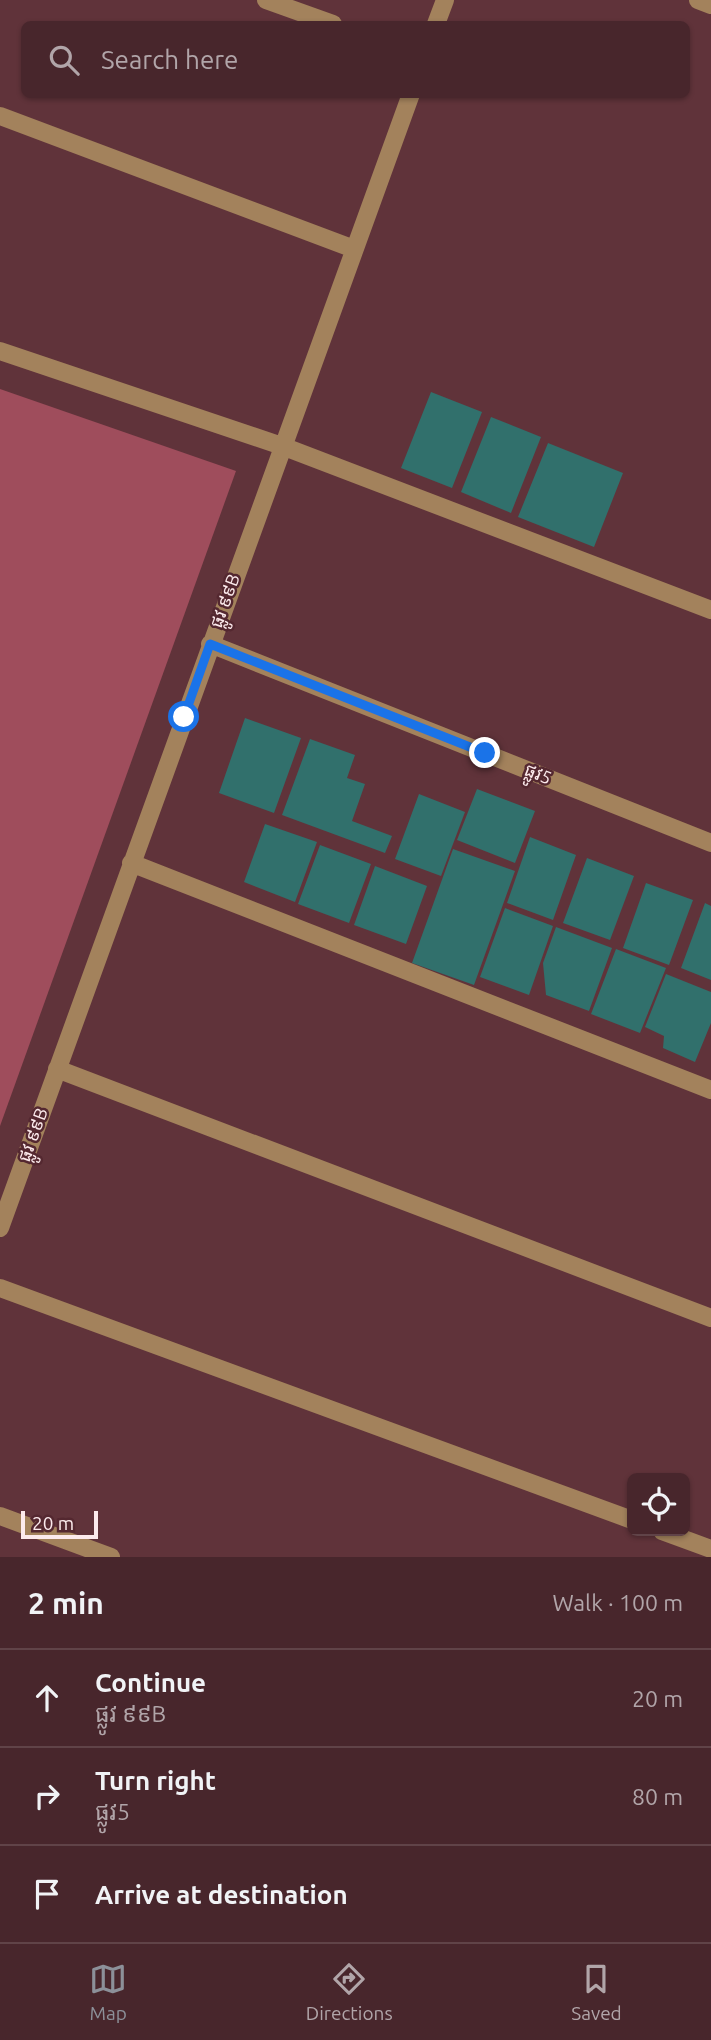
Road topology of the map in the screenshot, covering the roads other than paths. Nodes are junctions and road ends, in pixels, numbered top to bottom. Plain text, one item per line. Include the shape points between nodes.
1 (266, 0) edge
2 (445, 0) edge
3 (698, 0) edge
4 (711, 5) edge
5 (325, 21) edge
6 (437, 21) edge
7 (410, 98) edge
8 (0, 116) edge
9 (354, 249) junction
10 (0, 351) edge
11 (282, 446) junction
12 (711, 610) edge
13 (210, 644) junction
14 (711, 843) edge
15 (131, 863) junction
16 (57, 1069) junction
17 (711, 1090) edge
18 (0, 1228) edge
19 (0, 1288) edge
20 (711, 1318) edge
21 (0, 1516) edge
22 (627, 1518) edge
23 (676, 1536) edge
24 (711, 1549) edge
25 (111, 1557) edge

1 - 5 street
2 - 6 street
3 - 4 street
7 - 9 street, ផ្លូវ ៩៩B
8 - 9 street
9 - 11 street, ផ្លូវ ៩៩B
10 - 11 street
11 - 12 street
11 - 13 street, ផ្លូវ ៩៩B
13 - 14 street, ផ្លូវ5
13 - 15 street, ផ្លូវ ៩៩B
15 - 16 street, ផ្លូវ ៩៩B
15 - 17 street
16 - 18 street, ផ្លូវ ៩៩B
16 - 20 street
19 - 22 street
21 - 25 street
23 - 24 street

